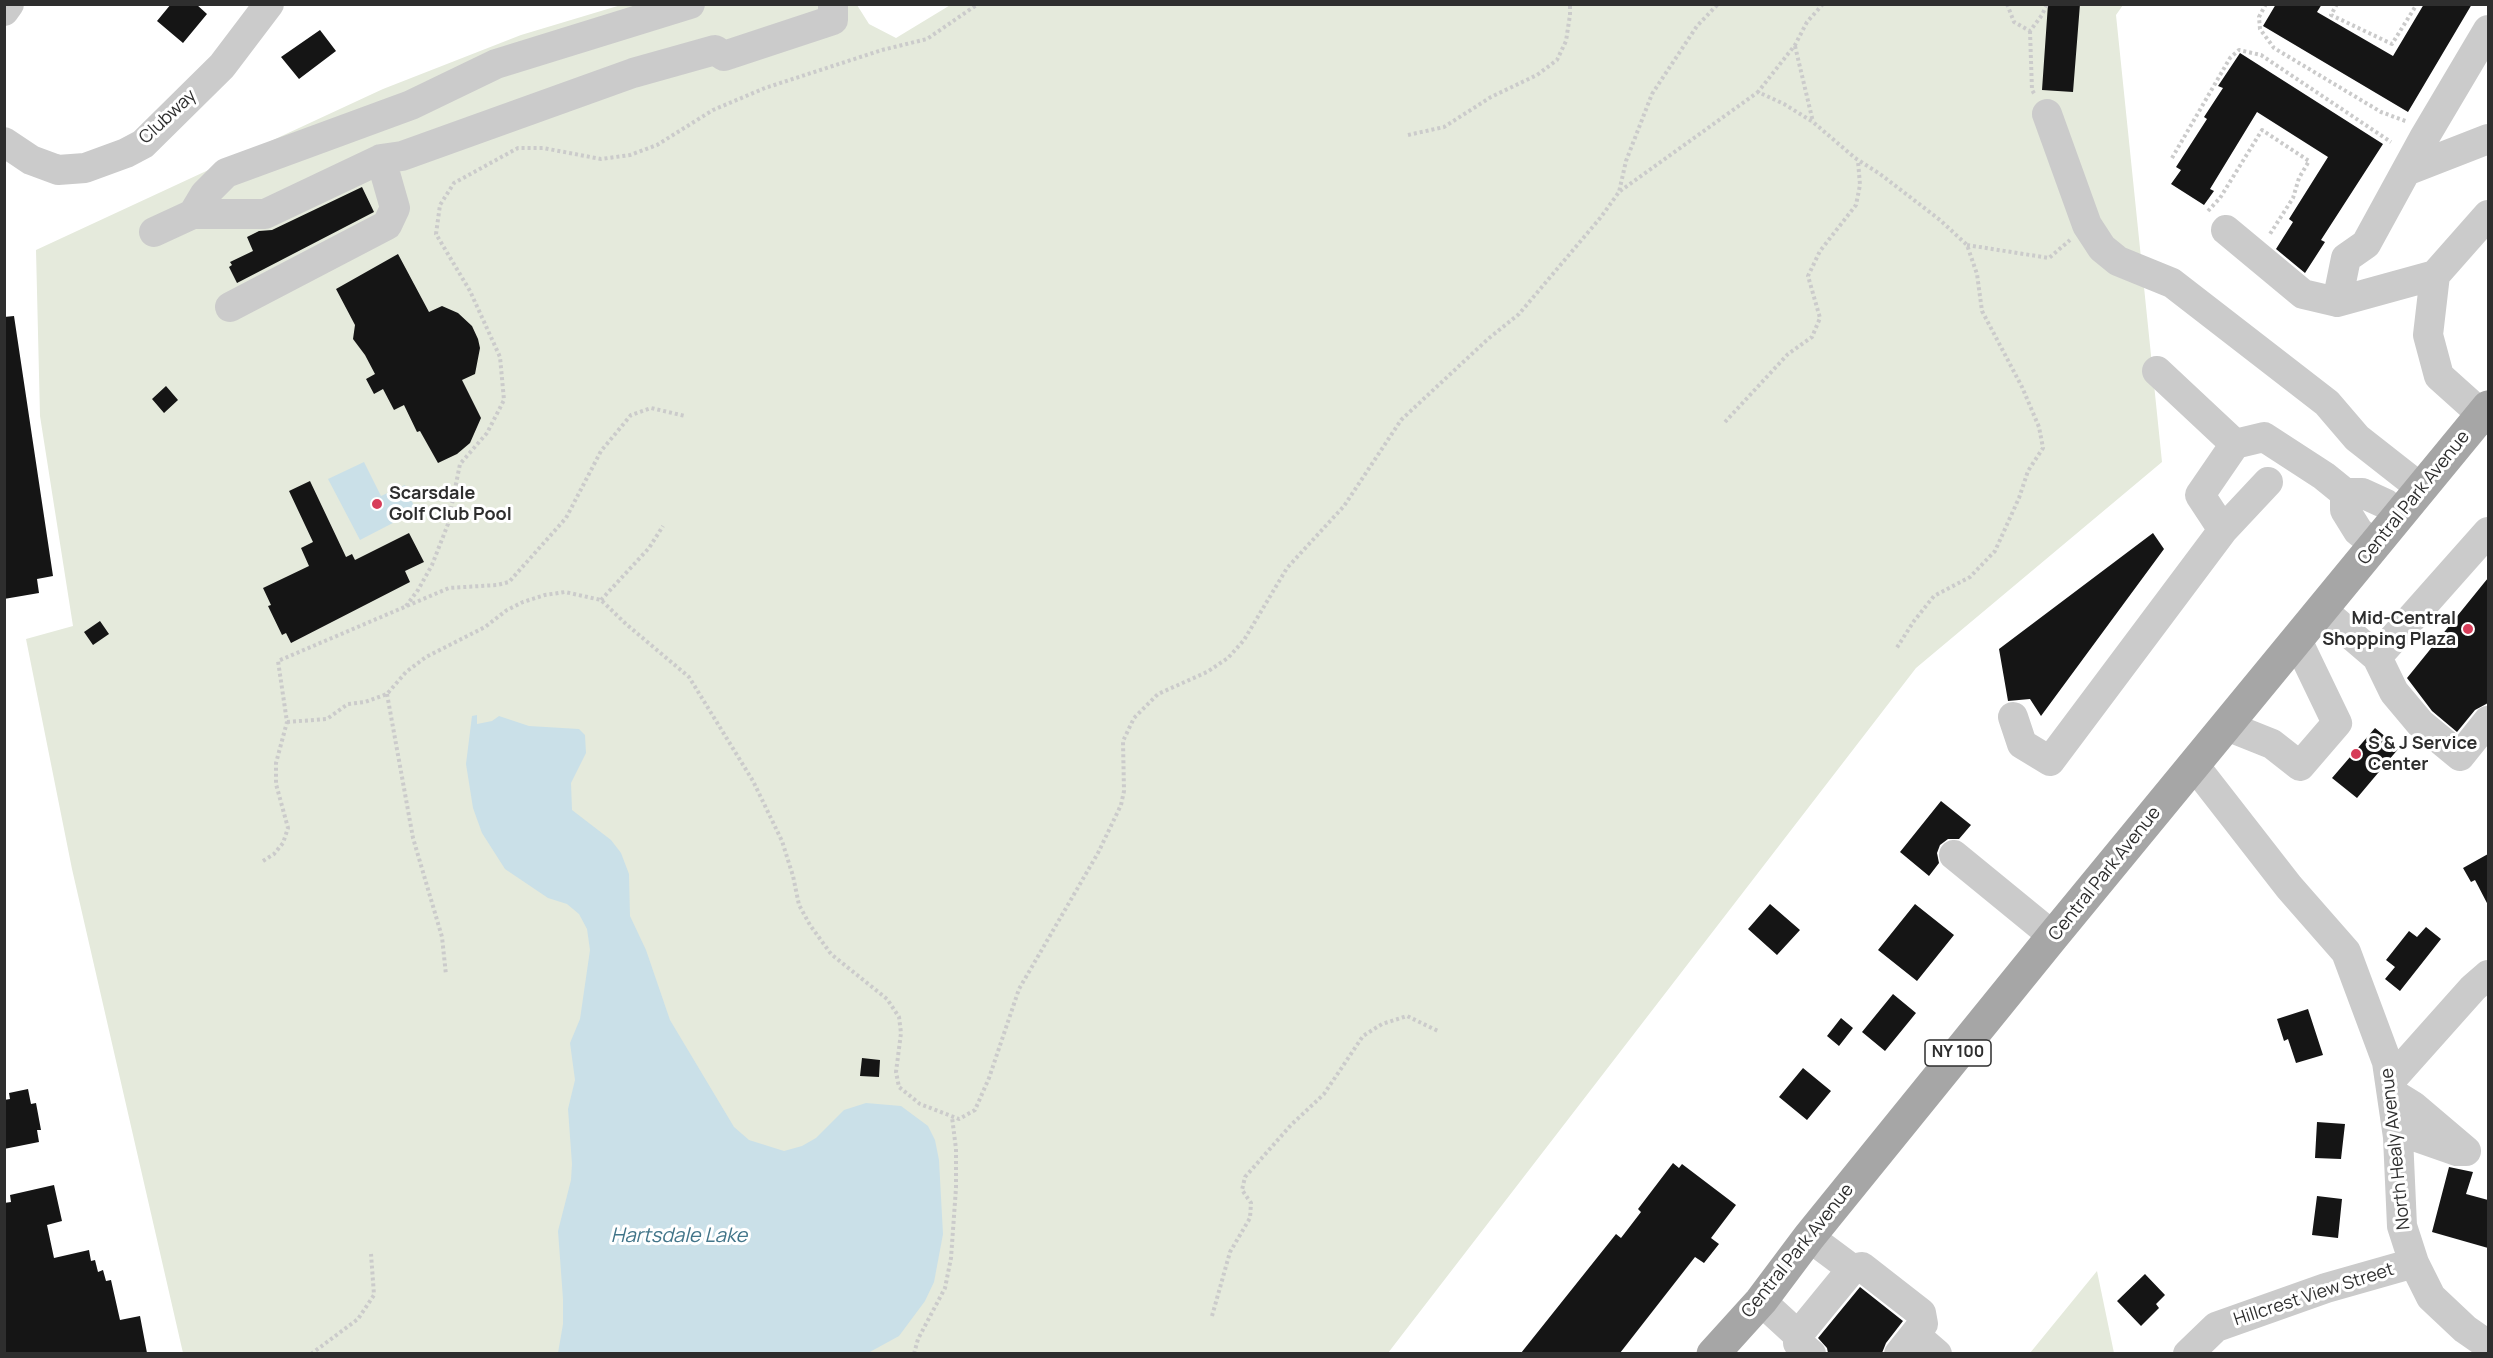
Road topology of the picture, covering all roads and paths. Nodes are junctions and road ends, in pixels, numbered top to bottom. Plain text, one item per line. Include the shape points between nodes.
1 (9, 4) edge
2 (268, 4) edge
3 (690, 4) edge
4 (833, 4) edge
5 (978, 4) edge
6 (1570, 4) edge
7 (1718, 4) edge
8 (1823, 4) edge
9 (2007, 4) edge
10 (2047, 4) edge
11 (2266, 4) edge
12 (2337, 4) edge
13 (2416, 4) edge
14 (4, 11) edge
15 (618, 26) junction
16 (2488, 30) edge
17 (1795, 45) junction
18 (633, 73) junction
19 (1758, 92) junction
20 (2047, 114) dead end
21 (1813, 122) junction
22 (2414, 126) dead end
23 (1408, 135) dead end
24 (2488, 139) edge
25 (4, 142) edge
26 (2391, 142) dead end
27 (2172, 158) dead end
28 (381, 159) junction
29 (1858, 160) junction
30 (2406, 171) junction
31 (1619, 192) junction
32 (193, 214) junction
33 (2488, 215) edge
34 (2217, 220) joint
35 (154, 232) dead end
36 (2257, 255) junction
37 (2435, 275) junction
38 (2337, 302) junction
39 (230, 308) dead end
40 (2157, 371) dead end
41 (2486, 414) edge
42 (685, 416) dead end
43 (1725, 422) dead end
44 (2235, 444) junction
45 (2268, 482) dead end
46 (2421, 489) junction
47 (2345, 493) junction
48 (2400, 515) junction
49 (663, 526) dead end
50 (2223, 530) junction
51 (2488, 532) edge
52 (2375, 545) junction
53 (602, 600) junction
54 (406, 606) junction
55 (2322, 610) junction
56 (2297, 640) junction
57 (1896, 649) dead end
58 (2377, 657) junction
59 (387, 694) junction
60 (2013, 717) dead end
61 (2488, 721) edge
62 (287, 722) junction
63 (2227, 726) junction
64 (2194, 765) junction
65 (1954, 855) dead end
66 (263, 861) dead end
67 (2053, 936) junction
68 (446, 975) dead end
69 (2488, 975) edge
70 (1438, 1031) dead end
71 (2391, 1087) junction
72 (952, 1117) junction
73 (2397, 1130) junction
74 (1809, 1237) junction
75 (371, 1254) dead end
76 (2414, 1263) junction
77 (1852, 1269) junction
78 (1761, 1301) junction
79 (1212, 1316) dead end
80 (2471, 1343) edge
81 (1804, 1344) edge
82 (1917, 1347) edge
83 (1725, 1349) edge
84 (311, 1353) edge
85 (914, 1353) edge
86 (2188, 1353) edge

1 - 14 street
2 - 25 street, Clubway via 222,66 143,144 126,153 85,168 58,170 31,160
3 - 15 street
4 - 18 street via 833,20 724,56 715,50
5 - 54 path via 927,39 765,88 713,110 657,145 630,155 601,159 543,148 518,148 454,183 440,205 436,234 470,291 500,357 504,400 487,433 460,464 448,524 432,565
6 - 23 path via 1566,41 1557,60 1444,127
7 - 31 path via 1691,34 1652,94
8 - 17 path via 1807,22
9 - 10 path via 2014,22 2030,31
11 - 22 path via 2259,17 2260,29 2274,48 2388,116 2399,117
12 - 13 path via 2331,15 2392,44
15 - 18 street
15 - 32 street via 496,64 411,105 226,173 205,194
16 - 30 street
17 - 19 path
17 - 21 path
18 - 28 street via 402,156
19 - 21 path
19 - 31 path
20 - 46 street via 2086,225 2102,248 2118,261 2172,283 2327,403 2357,438
21 - 29 path
24 - 30 street
26 - 27 path via 2261,55 2239,50 2230,58
28 - 32 street via 265,214
28 - 39 street via 395,207 387,225
29 - 43 path via 1860,185 1856,205 1820,250 1808,276 1820,318 1812,337 1788,354
29 - 57 path via 1968,245 1982,311 2035,417 2043,448 2028,471 1995,551 1970,577 1934,596
30 - 38 street via 2366,244 2346,258
31 - 72 path via 1519,314 1401,420 1344,506 1287,568 1244,640 1228,658 1208,672 1158,694 1134,718 1122,741 1122,805 1019,989 975,1110 959,1119
32 - 35 street
33 - 37 street
34 - 36 street
34 - 36 path via 2220,198 2262,130 2309,161 2293,198
36 - 38 street via 2303,294
37 - 38 street
37 - 41 street via 2428,335 2439,376
40 - 44 street
41 - 46 main road, Central Park Avenue / NY 100
42 - 54 path via 651,408 631,415 601,452 566,518 508,582 449,588
44 - 47 street via 2264,436
44 - 50 street via 2200,495
45 - 50 street
46 - 48 main road, Central Park Avenue / NY 100
47 - 48 street via 2362,493
47 - 52 street via 2345,510 2358,531
48 - 52 main road, Central Park Avenue / NY 100
49 - 53 path via 649,548
50 - 60 street via 2050,761 2022,744
51 - 58 street
52 - 55 main road, Central Park Avenue / NY 100
53 - 59 path via 565,592 523,602 485,627 426,657
53 - 72 path via 689,677 753,781 777,832 794,876 799,904 810,925 831,954 887,999 899,1017 899,1087 920,1104
54 - 62 path via 278,661
55 - 56 main road, Central Park Avenue / NY 100
55 - 58 street
56 - 63 main road, Central Park Avenue / NY 100
56 - 63 street via 2337,723 2300,766 2272,744
58 - 61 street via 2394,692 2420,723 2460,756
59 - 62 path via 348,704 327,719
59 - 68 path via 412,838 442,937
62 - 66 path via 276,763 276,784 288,828 283,843
63 - 64 main road, Central Park Avenue / NY 100
64 - 67 main road, Central Park Avenue / NY 100
64 - 71 street, North Healy Avenue via 2289,887 2346,952 2387,1062
65 - 67 street
67 - 74 main road, Central Park Avenue / NY 100
69 - 71 street
70 - 79 path via 1407,1016 1382,1024 1363,1036 1324,1094 1245,1177 1242,1190 1251,1203 1250,1218 1230,1252
71 - 73 street, North Healy Avenue
71 - 73 street via 2466,1151
72 - 85 path via 956,1188 951,1258 945,1288
73 - 76 street, North Healy Avenue via 2402,1226
74 - 77 street
74 - 78 main road, Central Park Avenue / NY 100
75 - 84 path via 374,1295 358,1319
76 - 80 street, North Healy Avenue via 2431,1297
76 - 86 street, Hillcrest View Street via 2326,1288 2216,1327
77 - 81 street
77 - 82 street via 1862,1267 1921,1313 1923,1324
78 - 81 street
78 - 83 main road, Central Park Avenue / NY 100

